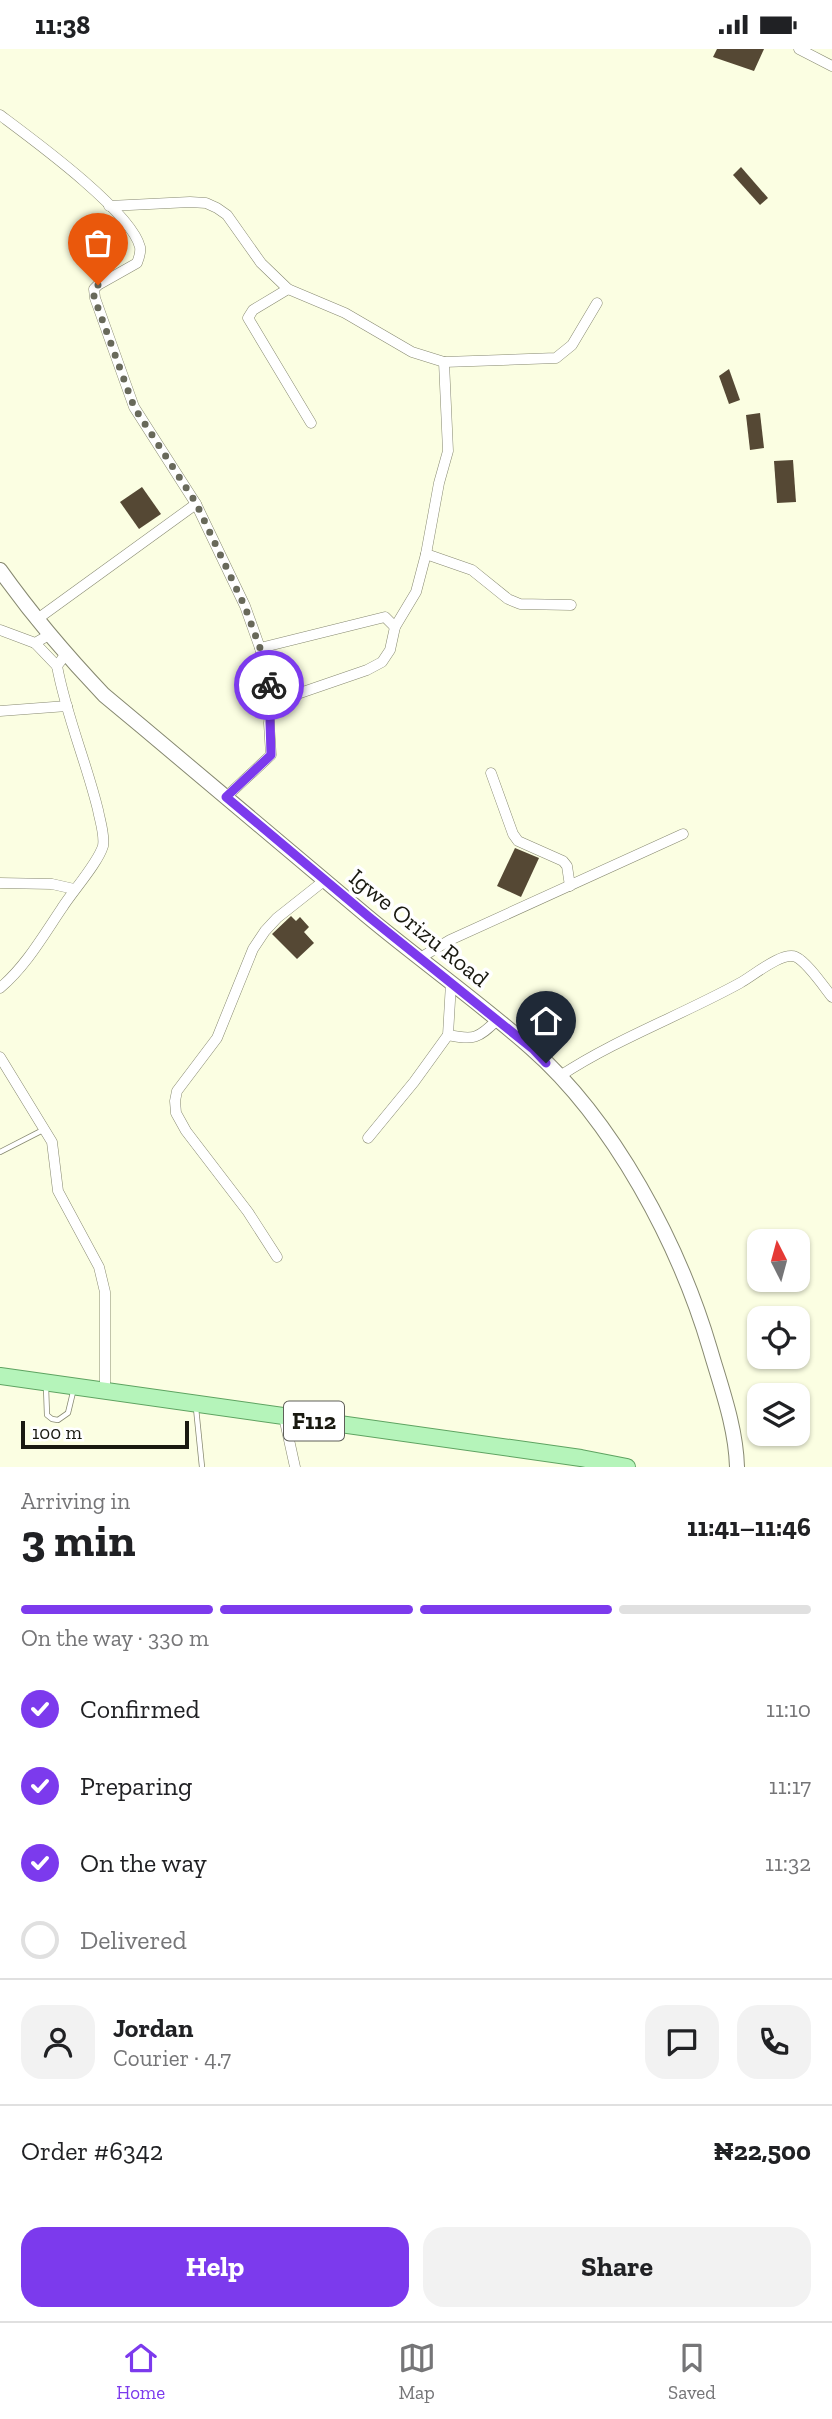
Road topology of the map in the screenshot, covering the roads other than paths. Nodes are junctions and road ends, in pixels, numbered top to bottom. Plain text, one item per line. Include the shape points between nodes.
1 (799, 49) edge
2 (832, 66) edge
3 (0, 115) edge
4 (109, 206) junction
5 (288, 289) junction
6 (597, 303) dead end
7 (444, 362) junction
8 (311, 423) dead end
9 (196, 503) junction
10 (426, 554) junction
11 (0, 570) edge
12 (571, 605) dead end
13 (36, 620) junction
14 (395, 627) junction
15 (0, 630) edge
16 (49, 635) junction
17 (35, 643) junction
18 (260, 648) junction
19 (61, 660) junction
20 (271, 703) junction
21 (66, 706) junction
22 (0, 711) edge
23 (491, 773) dead end
24 (226, 797) junction
25 (683, 834) dead end
26 (325, 880) junction
27 (0, 883) edge
28 (570, 886) junction
29 (74, 889) junction
30 (420, 958) junction
31 (451, 983) junction
32 (0, 988) edge
33 (832, 997) edge
34 (498, 1020) junction
35 (448, 1035) junction
36 (0, 1057) edge
37 (559, 1076) junction
38 (46, 1129) junction
39 (368, 1138) dead end
40 (0, 1152) edge
41 (277, 1257) dead end
42 (0, 1376) edge
43 (46, 1382) junction
44 (75, 1386) junction
45 (105, 1390) junction
46 (196, 1403) junction
47 (284, 1417) junction
48 (202, 1467) edge
49 (295, 1467) edge
50 (627, 1467) edge
51 (737, 1467) edge

1 - 2 street
3 - 4 street via 68,167
4 - 5 street via 190,202 217,208
4 - 9 street via 136,236 141,250 137,263 98,285 94,297 134,407
5 - 7 street via 345,313 412,352
5 - 8 street via 253,310 248,318
6 - 7 street via 572,345 556,358
7 - 10 street via 448,451
9 - 13 street
9 - 18 street
10 - 12 street via 472,570 520,604
10 - 14 street via 416,592
11 - 13 main road, Igwe Orizu Road
13 - 16 main road, Igwe Orizu Road
14 - 18 street via 385,617 378,618
14 - 20 street via 382,662
15 - 17 street
16 - 17 street
16 - 19 main road, Igwe Orizu Road
17 - 19 street
18 - 20 street
19 - 21 street
19 - 24 main road, Igwe Orizu Road
20 - 24 street via 271,755
21 - 22 street
21 - 29 street via 91,781 104,843
23 - 28 street via 513,834 518,841 563,861
24 - 26 main road, Igwe Orizu Road
25 - 28 street
26 - 30 main road, Igwe Orizu Road
26 - 41 street via 265,931 253,949 217,1038 177,1091 175,1101 186,1131
27 - 29 street
28 - 30 street
29 - 32 street via 14,976
30 - 31 main road, Igwe Orizu Road
31 - 34 main road, Igwe Orizu Road
31 - 35 street
33 - 37 street via 796,957 786,957
34 - 35 street via 481,1037
34 - 37 main road, Igwe Orizu Road
35 - 39 street
36 - 38 street
37 - 51 main road, Igwe Orizu Road via 609,1136 676,1256 727,1406
38 - 40 lane
38 - 45 street via 58,1191 99,1267 104,1292
42 - 43 main road, F112
43 - 44 main road, F112
43 - 44 lane via 47,1415 58,1420 68,1413
44 - 45 main road, F112
45 - 46 main road, F112
46 - 47 main road, F112
46 - 48 lane
47 - 49 street
47 - 50 main road, F112

